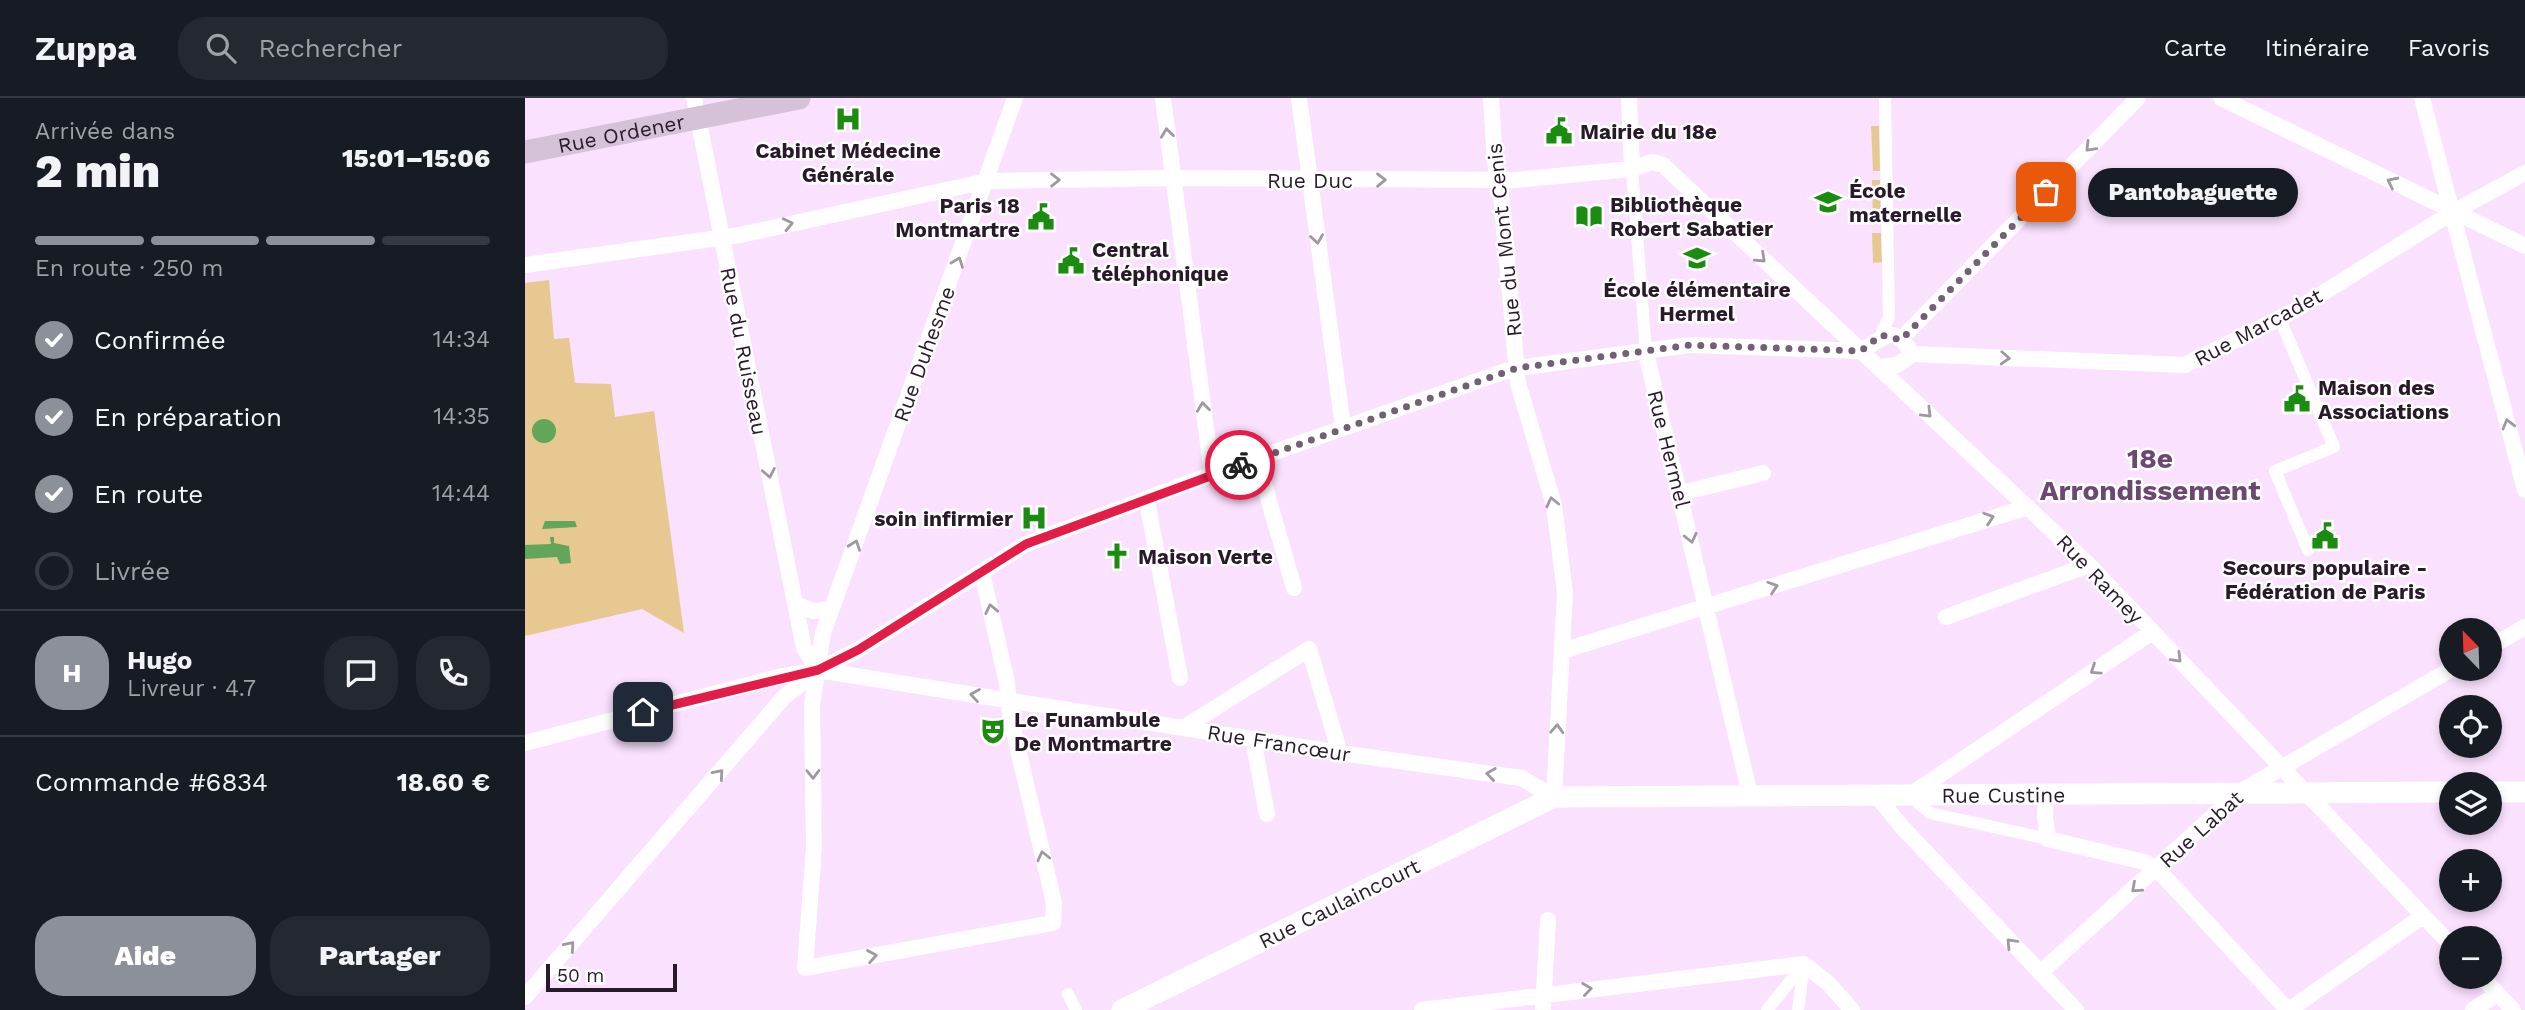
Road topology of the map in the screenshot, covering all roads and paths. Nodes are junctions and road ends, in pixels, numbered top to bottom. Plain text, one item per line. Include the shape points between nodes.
1 (799, 98) edge
2 (1015, 98) edge
3 (1163, 98) edge
4 (1299, 98) edge
5 (1491, 98) edge
6 (1629, 98) edge
7 (1885, 98) edge
8 (2137, 98) edge
9 (2221, 98) edge
10 (2422, 98) edge
11 (696, 108) edge
12 (525, 152) edge
13 (1632, 169) junction
14 (2525, 173) edge
15 (1173, 178) junction
16 (1310, 180) junction
17 (1498, 180) junction
18 (987, 181) junction
19 (2453, 212) junction
20 (721, 238) junction
21 (2525, 246) edge
22 (525, 265) edge
23 (2280, 319) junction
24 (1881, 335) junction
25 (1901, 340) junction
26 (1861, 351) junction
27 (1646, 353) junction
28 (1913, 354) junction
29 (1879, 367) junction
30 (1517, 368) junction
31 (1343, 428) junction
32 (1257, 459) junction
33 (1763, 473) dead end
34 (1212, 474) junction
35 (2525, 490) edge
36 (1681, 493) junction
37 (1147, 501) junction
38 (2028, 507) junction
39 (2308, 550) dead end
40 (2089, 565) junction
41 (982, 573) junction
42 (1294, 588) dead end
43 (795, 604) junction
44 (1707, 608) junction
45 (831, 609) junction
46 (1946, 617) dead end
47 (2525, 627) edge
48 (2152, 632) junction
49 (2503, 640) edge
50 (1562, 651) junction
51 (818, 670) junction
52 (2439, 676) edge
53 (1180, 678) dead end
54 (1008, 701) junction
55 (1185, 727) junction
56 (1253, 739) junction
57 (525, 743) edge
58 (1340, 753) junction
59 (2284, 767) junction
60 (2240, 792) junction
61 (2308, 792) junction
62 (2439, 792) edge
63 (2502, 792) edge
64 (2525, 792) edge
65 (2046, 794) junction
66 (1750, 795) junction
67 (1876, 795) junction
68 (1910, 795) junction
69 (1554, 797) junction
70 (1267, 814) dead end
71 (2049, 839) junction
72 (2157, 869) junction
73 (2423, 916) junction
74 (1548, 920) dead end
75 (2439, 933) edge
76 (1804, 964) junction
77 (2040, 974) junction
78 (2493, 989) edge
79 (1068, 994) dead end
80 (2497, 994) junction
81 (525, 997) edge
82 (1543, 1003) edge
83 (1130, 1008) edge
84 (1076, 1010) edge
85 (1422, 1010) edge
86 (1767, 1010) edge
87 (1798, 1010) edge
88 (1852, 1010) edge
89 (2076, 1010) edge
90 (2288, 1010) edge
91 (2473, 1010) edge
92 (2512, 1010) edge

1 - 11 main road, Rue Ordener
2 - 18 street, Rue Duhesme
15 -> 3 street
4 - 16 street
5 - 17 street, Rue du Mont Cenis
6 - 13 street, Rue Hermel
7 - 24 street via 1889,317
8 -> 25 street
19 -> 9 street
10 - 19 street
11 - 12 main road, Rue Ordener
11 - 20 street, Rue du Ruisseau
13 - 17 street, Rue Duc
13 -> 26 street, Rue Ramey via 1663,165
13 - 27 street, Rue Hermel
14 - 19 street, Rue Marcadet
15 - 16 street, Rue Duc
18 -> 15 street, Rue Duc
34 -> 15 street
16 -> 17 street, Rue Duc
16 -> 31 street
17 - 30 street, Rue du Mont Cenis
20 -> 18 street, Rue Duc
45 -> 18 street, Rue Duhesme
19 - 21 street
19 - 23 street, Rue Marcadet
35 -> 19 street
20 - 22 street, Rue Duc
20 -> 43 street, Rue du Ruisseau
28 -> 23 street, Rue Marcadet via 2185,365
23 - 39 street via 2334,447 2275,471
24 - 25 street
24 - 26 street
25 - 28 street
26 - 27 street via 1690,345
26 - 29 street, Rue Ramey
27 - 30 street
27 - 36 street, Rue Hermel
28 - 29 street, Rue Marcadet via 1897,365
29 -> 38 street, Rue Ramey
30 - 31 street
50 -> 30 street, Rue du Mont Cenis via 1565,593 1554,505
31 - 32 street
32 - 34 street
32 - 42 street
33 - 36 street
34 - 37 street
36 -> 44 street, Rue Hermel
37 - 41 street via 1026,544
37 - 53 street
38 - 40 street, Rue Ramey
44 -> 38 street
40 - 46 street
40 - 48 street, Rue Ramey
41 - 51 street
54 -> 41 street
43 - 45 street via 813,611
43 - 51 street, Rue du Ruisseau via 804,648
44 - 50 street
44 - 66 street, Rue Hermel
45 - 51 street, Rue Duhesme
47 - 49 street
48 -> 59 street, Rue Ramey
48 -> 68 street
69 -> 50 street, Rue du Mont Cenis
54 -> 51 street, Rue Francœur
51 -> 54 street, Rue Duhesme via 812,705 814,848 805,968 1053,923 1053,903
51 - 57 street
81 -> 51 street via 784,697
52 - 59 street, Rue Labat
54 - 55 street, Rue Francœur
55 - 56 street, Rue Francœur
55 - 58 street via 1309,649
56 - 58 street, Rue Francœur
56 - 70 street
69 -> 58 street, Rue Francœur via 1521,778
59 - 60 street, Rue Labat
59 - 61 street, Rue Ramey
60 - 61 street, Rue Custine
60 - 65 street, Rue Custine
60 - 72 street, Rue Labat
61 - 62 street, Rue Custine
61 - 73 street, Rue Ramey
63 - 64 street
65 - 68 street, Rue Custine
65 - 71 street
66 - 67 street, Rue Custine
66 - 69 street, Rue Custine
67 - 68 street, Rue Custine
77 -> 67 street
68 - 71 street via 1930,813
69 - 83 street, Rue Caulaincourt
71 - 72 street
72 -> 77 street, Rue Labat
72 - 90 street
73 - 75 street, Rue Ramey
73 - 90 street
74 - 82 street
82 -> 76 street
76 - 86 street
76 - 87 street
76 - 88 street
77 - 89 street
78 - 80 street
79 - 84 street
80 - 91 street
80 - 92 street
82 - 85 street

